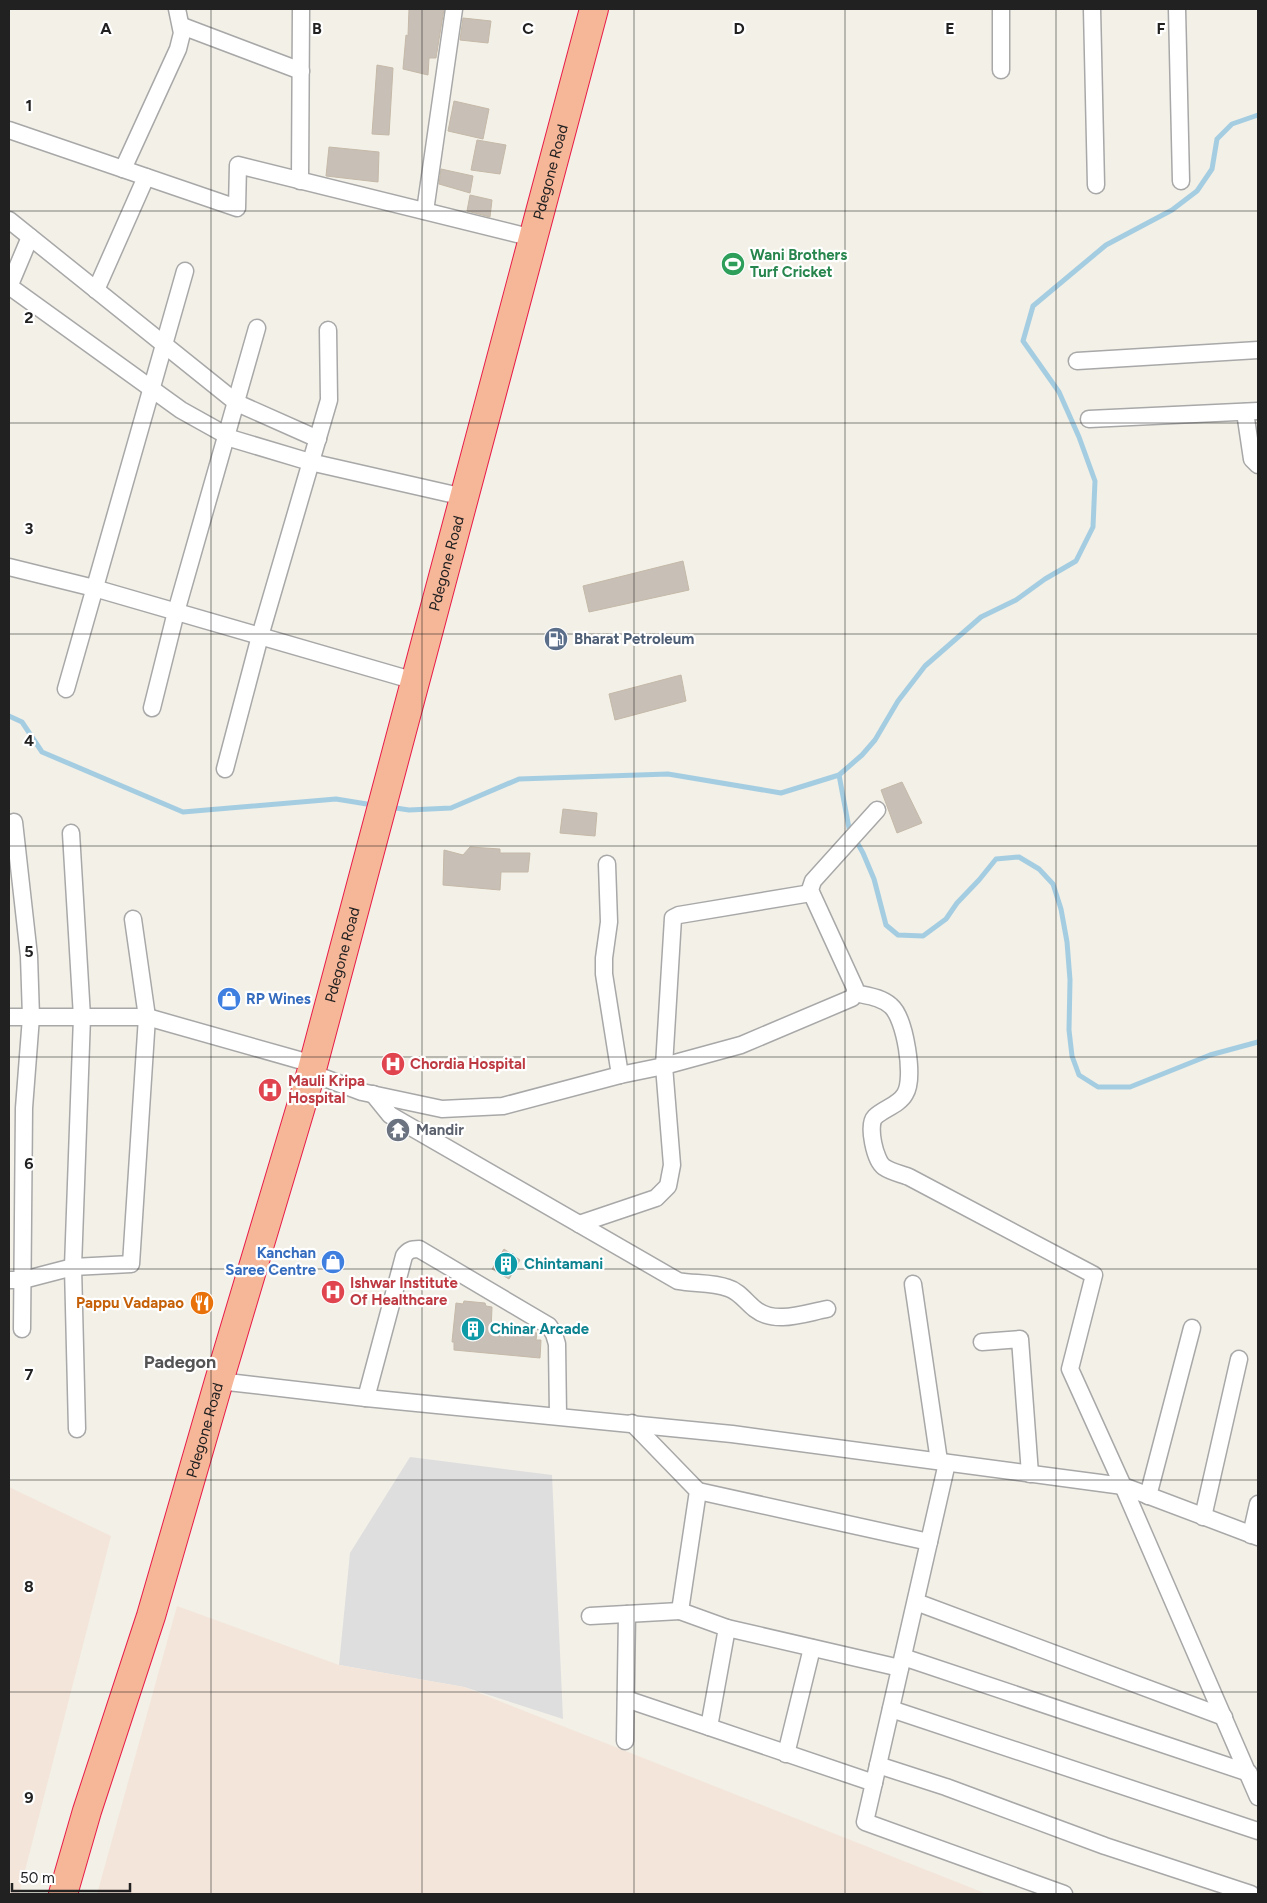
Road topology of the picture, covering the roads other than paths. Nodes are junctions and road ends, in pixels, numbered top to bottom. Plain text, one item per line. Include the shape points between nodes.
1 (177, 9) edge
2 (301, 9) edge
3 (454, 9) edge
4 (594, 9) edge
5 (1001, 9) edge
6 (1092, 9) edge
7 (1177, 9) edge
8 (182, 26) junction
9 (300, 70) junction
10 (1001, 70) dead end
11 (9, 130) edge
12 (123, 169) junction
13 (146, 177) junction
14 (300, 181) junction
15 (1181, 181) dead end
16 (1096, 185) dead end
17 (424, 211) junction
18 (9, 220) edge
19 (30, 236) junction
20 (533, 238) junction
21 (184, 271) dead end
22 (9, 287) edge
23 (96, 290) junction
24 (257, 328) dead end
25 (328, 330) dead end
26 (163, 345) junction
27 (1258, 350) edge
28 (1078, 360) dead end
29 (150, 388) junction
30 (237, 403) junction
31 (1251, 412) edge
32 (1089, 419) dead end
33 (227, 436) junction
34 (318, 439) junction
35 (310, 462) junction
36 (1258, 466) edge
37 (464, 497) junction
38 (9, 566) edge
39 (94, 588) junction
40 (176, 612) junction
41 (260, 636) junction
42 (415, 681) junction
43 (66, 689) dead end
44 (152, 708) dead end
45 (225, 769) dead end
46 (877, 810) dead end
47 (14, 822) dead end
48 (71, 833) dead end
49 (607, 864) dead end
50 (811, 893) junction
51 (133, 919) dead end
52 (855, 992) junction
53 (9, 1017) edge
54 (31, 1017) junction
55 (82, 1017) junction
56 (148, 1017) junction
57 (664, 1066) junction
58 (312, 1069) junction
59 (620, 1075) junction
60 (373, 1094) junction
61 (579, 1224) junction
62 (73, 1267) junction
63 (16, 1280) edge
64 (913, 1284) dead end
65 (827, 1309) dead end
66 (1192, 1328) dead end
67 (22, 1329) dead end
68 (982, 1342) dead end
69 (1239, 1359) dead end
70 (219, 1381) junction
71 (366, 1398) junction
72 (558, 1416) junction
73 (632, 1423) junction
74 (77, 1429) dead end
75 (943, 1462) junction
76 (1030, 1474) junction
77 (1123, 1486) junction
78 (698, 1491) junction
79 (1148, 1496) junction
80 (1258, 1504) edge
81 (1203, 1517) junction
82 (1255, 1536) edge
83 (929, 1542) junction
84 (916, 1602) junction
85 (680, 1611) junction
86 (627, 1614) junction
87 (590, 1616) dead end
88 (727, 1628) junction
89 (812, 1648) junction
90 (901, 1663) junction
91 (626, 1699) junction
92 (891, 1709) junction
93 (1224, 1717) junction
94 (709, 1727) junction
95 (625, 1741) dead end
96 (786, 1754) junction
97 (878, 1765) junction
98 (1249, 1773) junction
99 (874, 1783) junction
100 (1258, 1797) edge
101 (1258, 1831) edge
102 (64, 1894) edge
103 (1064, 1894) edge
104 (1251, 1894) edge

1 - 8 street
2 - 9 street
3 - 17 street
4 - 20 highway, Pdegone Road
5 - 10 street
6 - 16 street
7 - 15 street
8 - 9 street
8 - 12 street via 178,49
9 - 14 street
11 - 12 street
12 - 13 street
13 - 14 street via 237,208 238,166
13 - 23 street
14 - 17 street
17 - 20 street
18 - 19 street
19 - 22 street
19 - 23 street
20 - 37 highway, Pdegone Road
21 - 26 street
22 - 29 street
23 - 26 street
24 - 30 street
25 - 34 street via 329,400
26 - 29 street
26 - 30 street
27 - 28 street
29 - 33 street
29 - 39 street
30 - 33 street
30 - 34 street
31 - 32 street
31 - 36 street via 1252,459
33 - 35 street
33 - 40 street
34 - 35 street
35 - 37 street
35 - 41 street
37 - 42 highway, Pdegone Road
38 - 39 street
39 - 40 street
39 - 43 street
40 - 41 street
40 - 44 street
41 - 42 street
41 - 45 street
42 - 58 highway, Pdegone Road
46 - 50 street via 813,881
47 - 54 street via 29,956
48 - 55 street
49 - 59 street via 609,922 604,974
50 - 52 street
50 - 57 street via 673,918
51 - 56 street
52 - 57 street via 852,998 741,1045
52 - 77 street via 881,999 893,1007 901,1022 909,1060 905,1095 874,1118 870,1128 876,1155 883,1167 918,1182 1094,1275 1070,1368
53 - 54 street
54 - 55 street
54 - 63 street
55 - 56 street
55 - 62 street
56 - 58 street
56 - 62 street via 131,1264
57 - 59 street
57 - 61 street via 672,1165 668,1186 656,1198
58 - 60 street
58 - 70 highway, Pdegone Road
59 - 60 street via 503,1106 442,1110
60 - 61 street via 390,1115
61 - 65 street via 678,1280 729,1288 768,1316 781,1317
62 - 63 street
62 - 74 street
63 - 67 street
64 - 75 street
66 - 79 street
68 - 76 street via 1020,1339
69 - 81 street
70 - 71 street
70 - 102 highway, Pdegone Road via 151,1616 87,1811
71 - 72 street
71 - 72 street via 404,1256 414,1249 549,1326 557,1344
72 - 73 street
73 - 75 street
73 - 78 street
75 - 76 street
75 - 83 street
76 - 77 street
77 - 79 street
77 - 93 street
78 - 83 street
78 - 85 street
79 - 81 street
80 - 82 street
81 - 82 street
83 - 84 street
84 - 90 street
84 - 93 street
85 - 86 street
85 - 88 street
86 - 87 street
86 - 91 street
88 - 89 street
88 - 94 street
89 - 90 street
89 - 96 street
90 - 92 street
90 - 98 street
91 - 94 street
91 - 95 street
92 - 97 street
92 - 101 street
93 - 98 street
94 - 96 street
96 - 99 street
97 - 99 street
97 - 104 street
98 - 100 street
99 - 103 street via 865,1822

